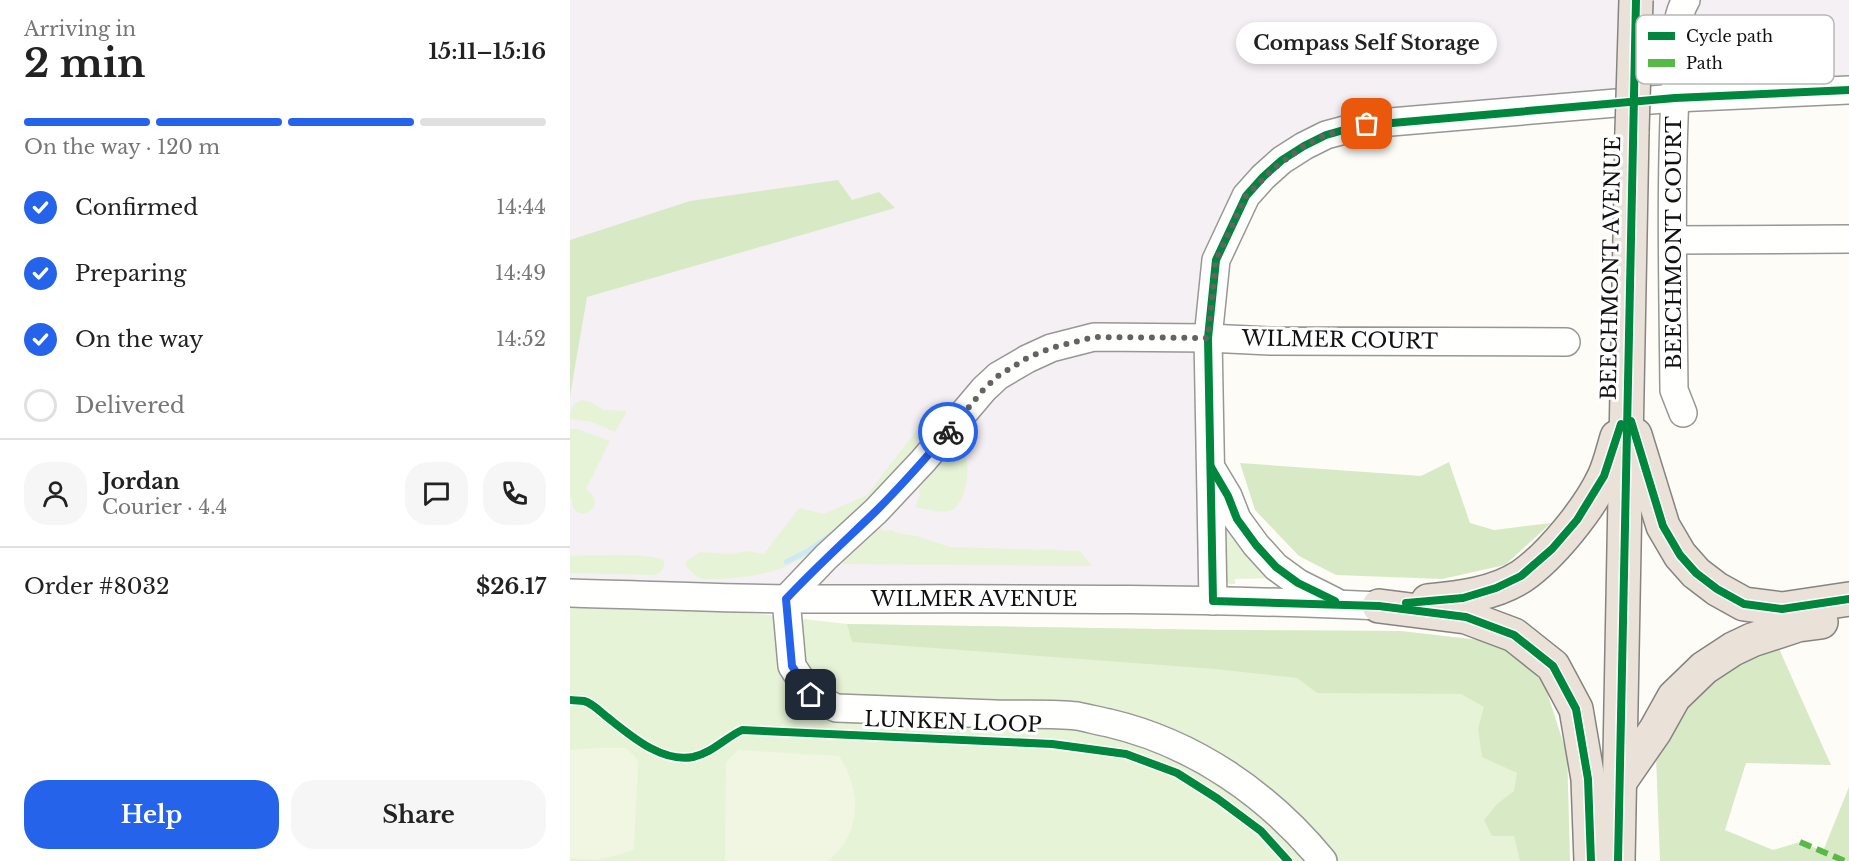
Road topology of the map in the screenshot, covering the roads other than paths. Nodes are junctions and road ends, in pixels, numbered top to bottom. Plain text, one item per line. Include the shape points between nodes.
1 (1636, 0) edge
2 (1686, 0) edge
3 (1680, 15) edge
4 (1676, 84) edge
5 (1849, 90) edge
6 (1675, 98) junction
7 (1849, 239) edge
8 (1673, 240) junction
9 (1208, 338) junction
10 (1566, 342) dead end
11 (1627, 407) junction
12 (1683, 413) dead end
13 (1211, 467) junction
14 (570, 593) edge
15 (786, 599) junction
16 (1849, 599) edge
17 (1213, 602) junction
18 (1341, 604) junction
19 (1379, 606) junction
20 (1849, 618) edge
21 (1619, 783) junction
22 (1323, 861) edge
23 (1591, 861) edge
24 (1618, 861) edge

1 - 11 highway, BEECHMONT AVENUE, bridge
2 - 3 street, BEECHMONT COURT
4 - 6 street, BEECHMONT COURT
5 - 6 street
6 - 8 street, BEECHMONT COURT
6 - 9 street via 1367,124 1326,135 1304,146 1270,171 1246,196 1216,260
7 - 8 street
8 - 12 street, BEECHMONT COURT via 1674,390
9 - 10 street, WILMER COURT
9 - 13 street
9 - 15 street, WILMER COURT via 1094,337 1027,358 984,389 876,511
11 - 16 highway via 1663,526 1696,573 1744,604 1782,609
11 - 19 highway via 1604,476 1577,520 1521,576 1463,598
11 - 21 highway, BEECHMONT AVENUE
13 - 17 street
13 - 18 street via 1237,519 1276,567 1298,583
14 - 15 street, WILMER AVENUE
15 - 17 street, WILMER AVENUE
15 - 22 street via 792,666 811,695 836,708 1078,716 1126,727 1196,755 1238,781 1268,804
17 - 18 street, WILMER AVENUE
18 - 19 street, WILMER AVENUE
19 - 23 highway via 1466,617 1514,635 1553,666 1576,708 1588,779
20 - 21 highway via 1798,626 1752,640 1704,668 1674,697
21 - 24 highway, BEECHMONT AVENUE

